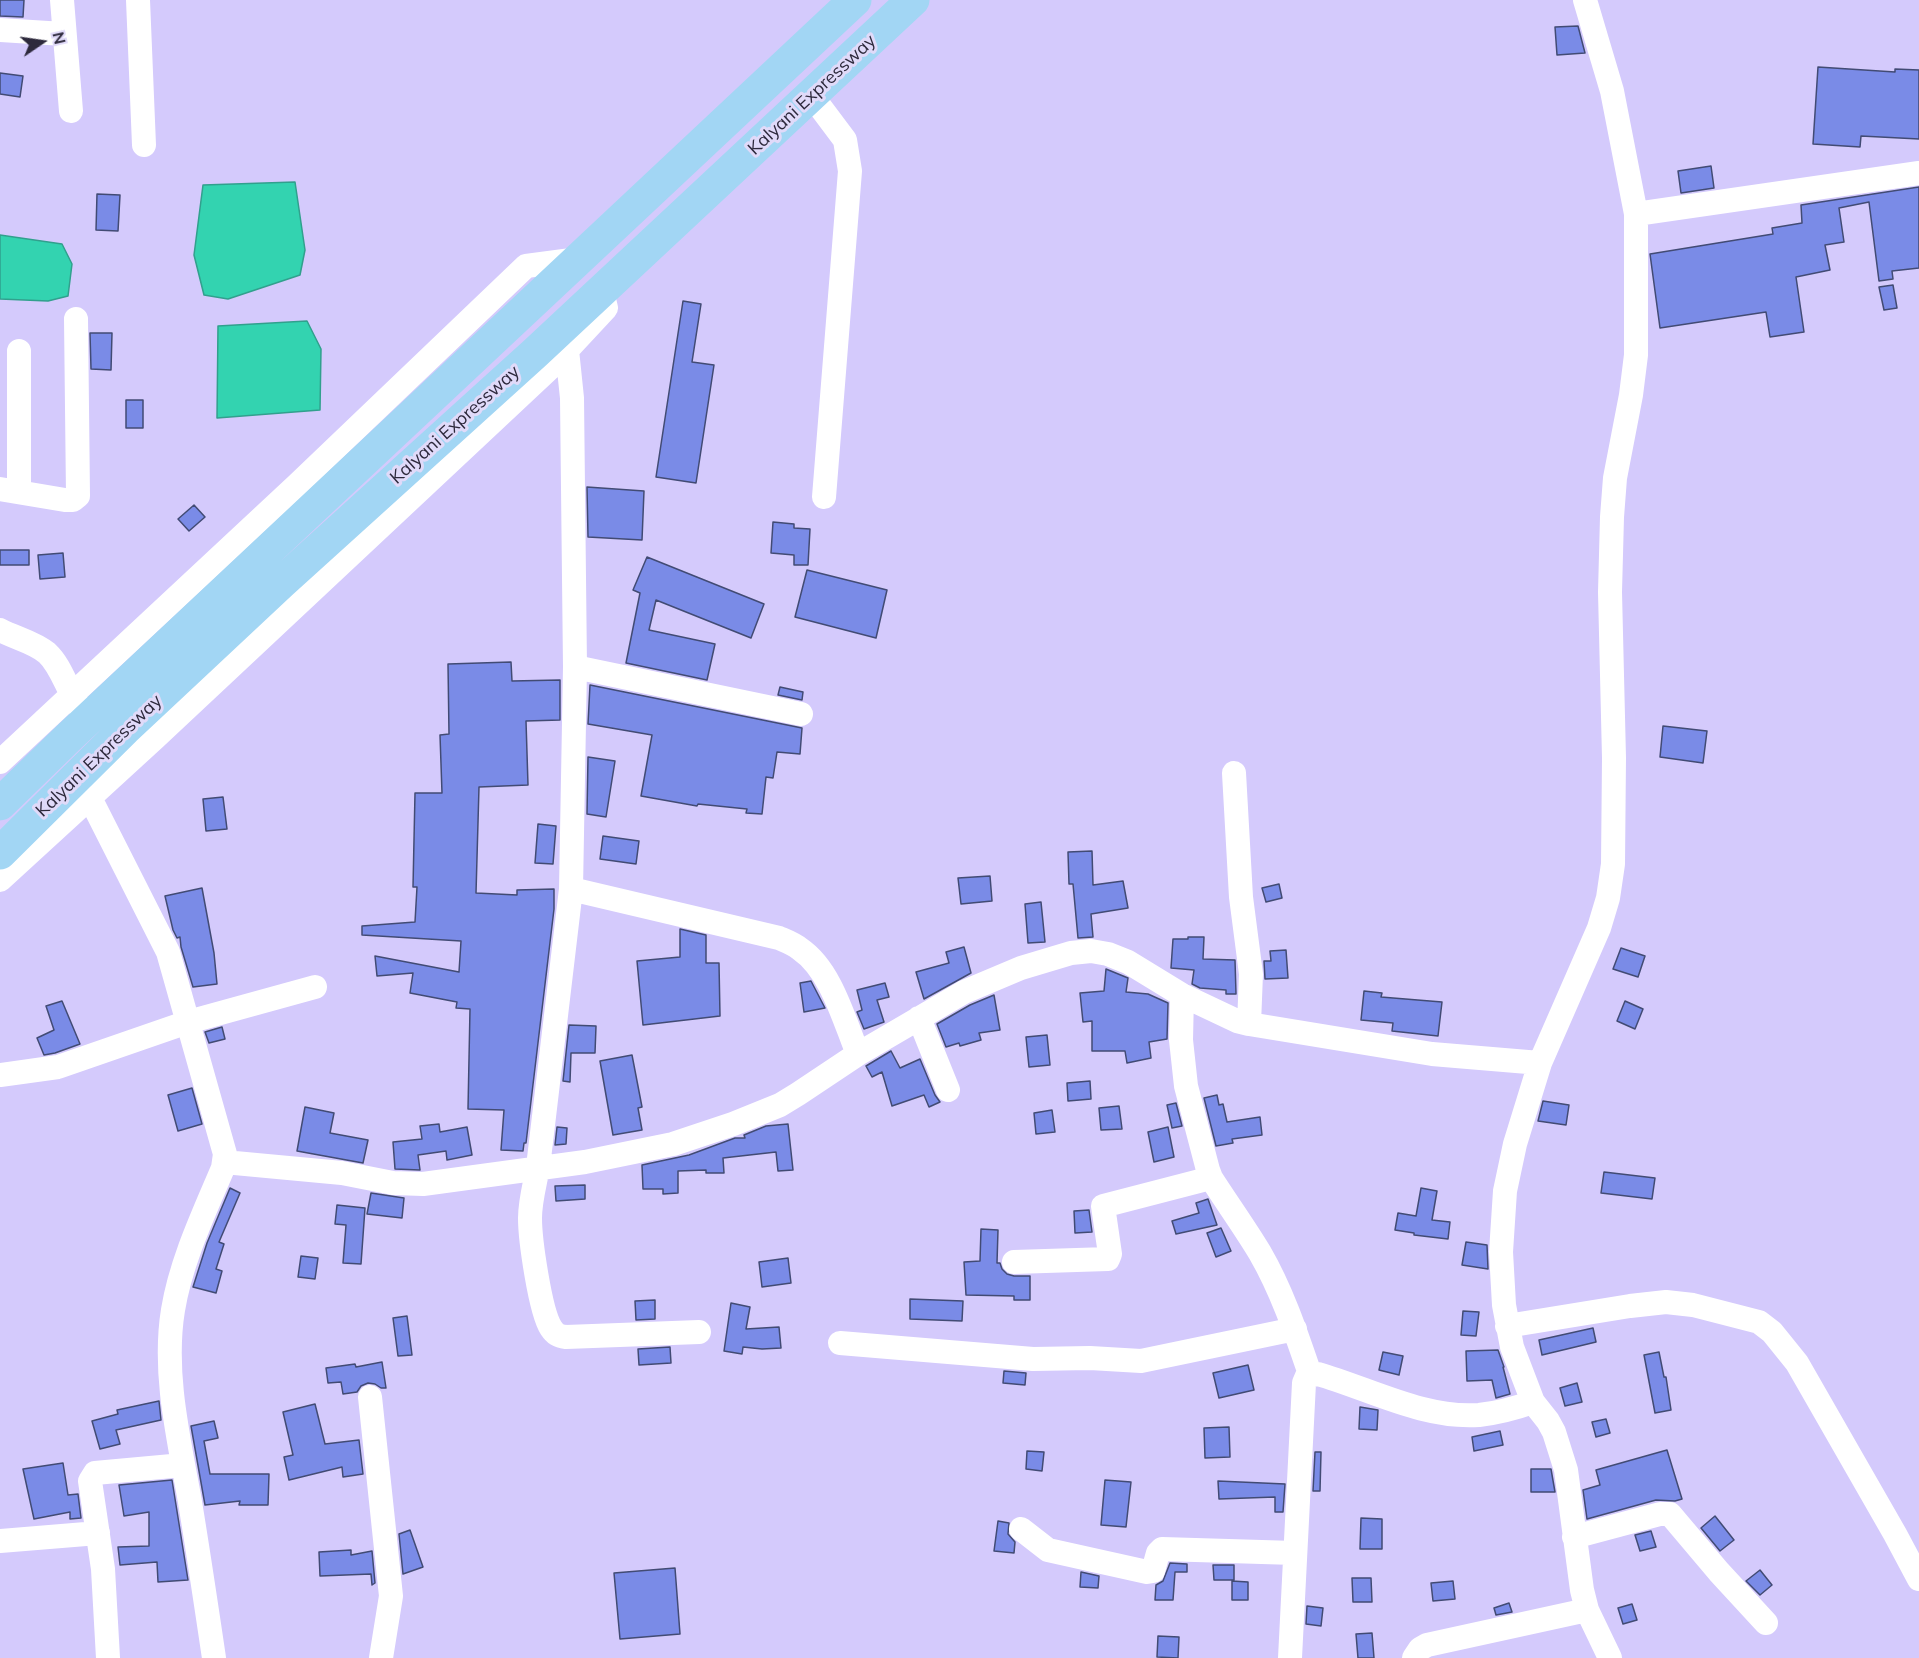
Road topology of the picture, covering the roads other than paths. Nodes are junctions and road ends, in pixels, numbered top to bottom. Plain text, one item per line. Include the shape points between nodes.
1 (62, 0) edge
2 (138, 0) edge
3 (855, 0) edge
4 (913, 0) edge
5 (1585, 0) edge
6 (0, 30) edge
7 (64, 34) junction
8 (812, 96) junction
9 (71, 111) dead end
10 (144, 145) dead end
11 (1919, 173) edge
12 (1636, 214) junction
13 (579, 259) junction
14 (602, 291) junction
15 (76, 319) dead end
16 (567, 350) junction
17 (19, 351) dead end
18 (9, 491) edge
19 (824, 497) dead end
20 (0, 630) edge
21 (575, 667) junction
22 (71, 695) junction
23 (801, 714) dead end
24 (117, 715) junction
25 (0, 762) edge
26 (124, 766) junction
27 (1234, 773) dead end
28 (90, 798) junction
29 (0, 804) edge
30 (0, 853) edge
31 (0, 880) edge
32 (571, 889) junction
33 (315, 987) dead end
34 (1182, 995) junction
35 (919, 1018) junction
36 (188, 1022) junction
37 (1249, 1024) junction
38 (858, 1054) junction
39 (1540, 1063) junction
40 (0, 1075) edge
41 (948, 1090) dead end
42 (224, 1162) junction
43 (538, 1167) junction
44 (1211, 1178) junction
45 (1014, 1262) dead end
46 (1507, 1326) junction
47 (1294, 1329) junction
48 (699, 1332) dead end
49 (840, 1343) dead end
50 (1310, 1374) junction
51 (370, 1397) dead end
52 (1533, 1402) junction
53 (183, 1465) junction
54 (1021, 1529) dead end
55 (98, 1533) junction
56 (1574, 1537) junction
57 (0, 1541) edge
58 (1295, 1553) junction
59 (1919, 1579) edge
60 (1587, 1610) junction
61 (1766, 1623) dead end
62 (108, 1658) edge
63 (214, 1658) edge
64 (381, 1658) edge
65 (1290, 1658) edge
66 (1414, 1658) edge
67 (1610, 1658) edge

1 - 7 street
2 - 10 street
3 - 13 highway, Kalyani Expressway
4 - 8 highway, Kalyani Expressway
5 - 12 street via 1612,91
6 - 7 street
7 - 9 street
8 - 14 highway, Kalyani Expressway
8 - 19 street via 845,140 850,171
11 - 12 street
12 - 39 street via 1636,355 1612,517 1613,864 1599,928
13 - 22 street via 525,266
13 - 24 highway, Kalyani Expressway
14 - 16 street via 606,308
14 - 24 highway, Kalyani Expressway via 281,583
15 - 18 street via 78,496 65,500
16 - 21 street via 572,398
16 - 26 street
17 - 18 street
20 - 22 street via 49,655
21 - 23 street
21 - 32 street
22 - 25 street
22 - 26 street
24 - 29 highway, Kalyani Expressway via 70,736
24 - 30 highway, Kalyani Expressway via 91,762
26 - 28 street
27 - 37 street via 1241,897 1251,974
28 - 31 street
28 - 36 street via 168,952
32 - 38 street via 779,938 800,948 824,974
32 - 43 street
33 - 36 street
34 - 35 street via 1128,962 1091,951 1021,968 964,992
34 - 37 street
34 - 44 street via 1186,1086
35 - 38 street
35 - 41 street
36 - 40 street via 58,1067
36 - 42 street
37 - 39 street via 1432,1054
38 - 43 street via 780,1105 733,1124 663,1146
39 - 46 street via 1505,1191 1501,1252
42 - 43 street via 296,1167 411,1184
42 - 53 street via 188,1257 172,1316 171,1371
43 - 48 street via 531,1203 531,1237 545,1314 558,1336
44 - 45 street via 1103,1206 1108,1259
44 - 47 street via 1259,1253
46 - 52 street
46 - 59 street via 1666,1302 1759,1322 1787,1349 1807,1379
47 - 49 street via 1141,1361 1033,1359
47 - 50 street
50 - 52 street via 1418,1407 1463,1415 1493,1413
50 - 58 street via 1304,1383
51 - 64 street via 391,1596
52 - 56 street via 1548,1421 1566,1470
53 - 55 street via 95,1473 90,1481
53 - 63 street
54 - 58 street via 1048,1550 1147,1572 1153,1571 1162,1549
55 - 57 street
55 - 62 street
56 - 60 street
56 - 61 street via 1670,1514
58 - 65 street
60 - 66 street via 1427,1645
60 - 67 street

